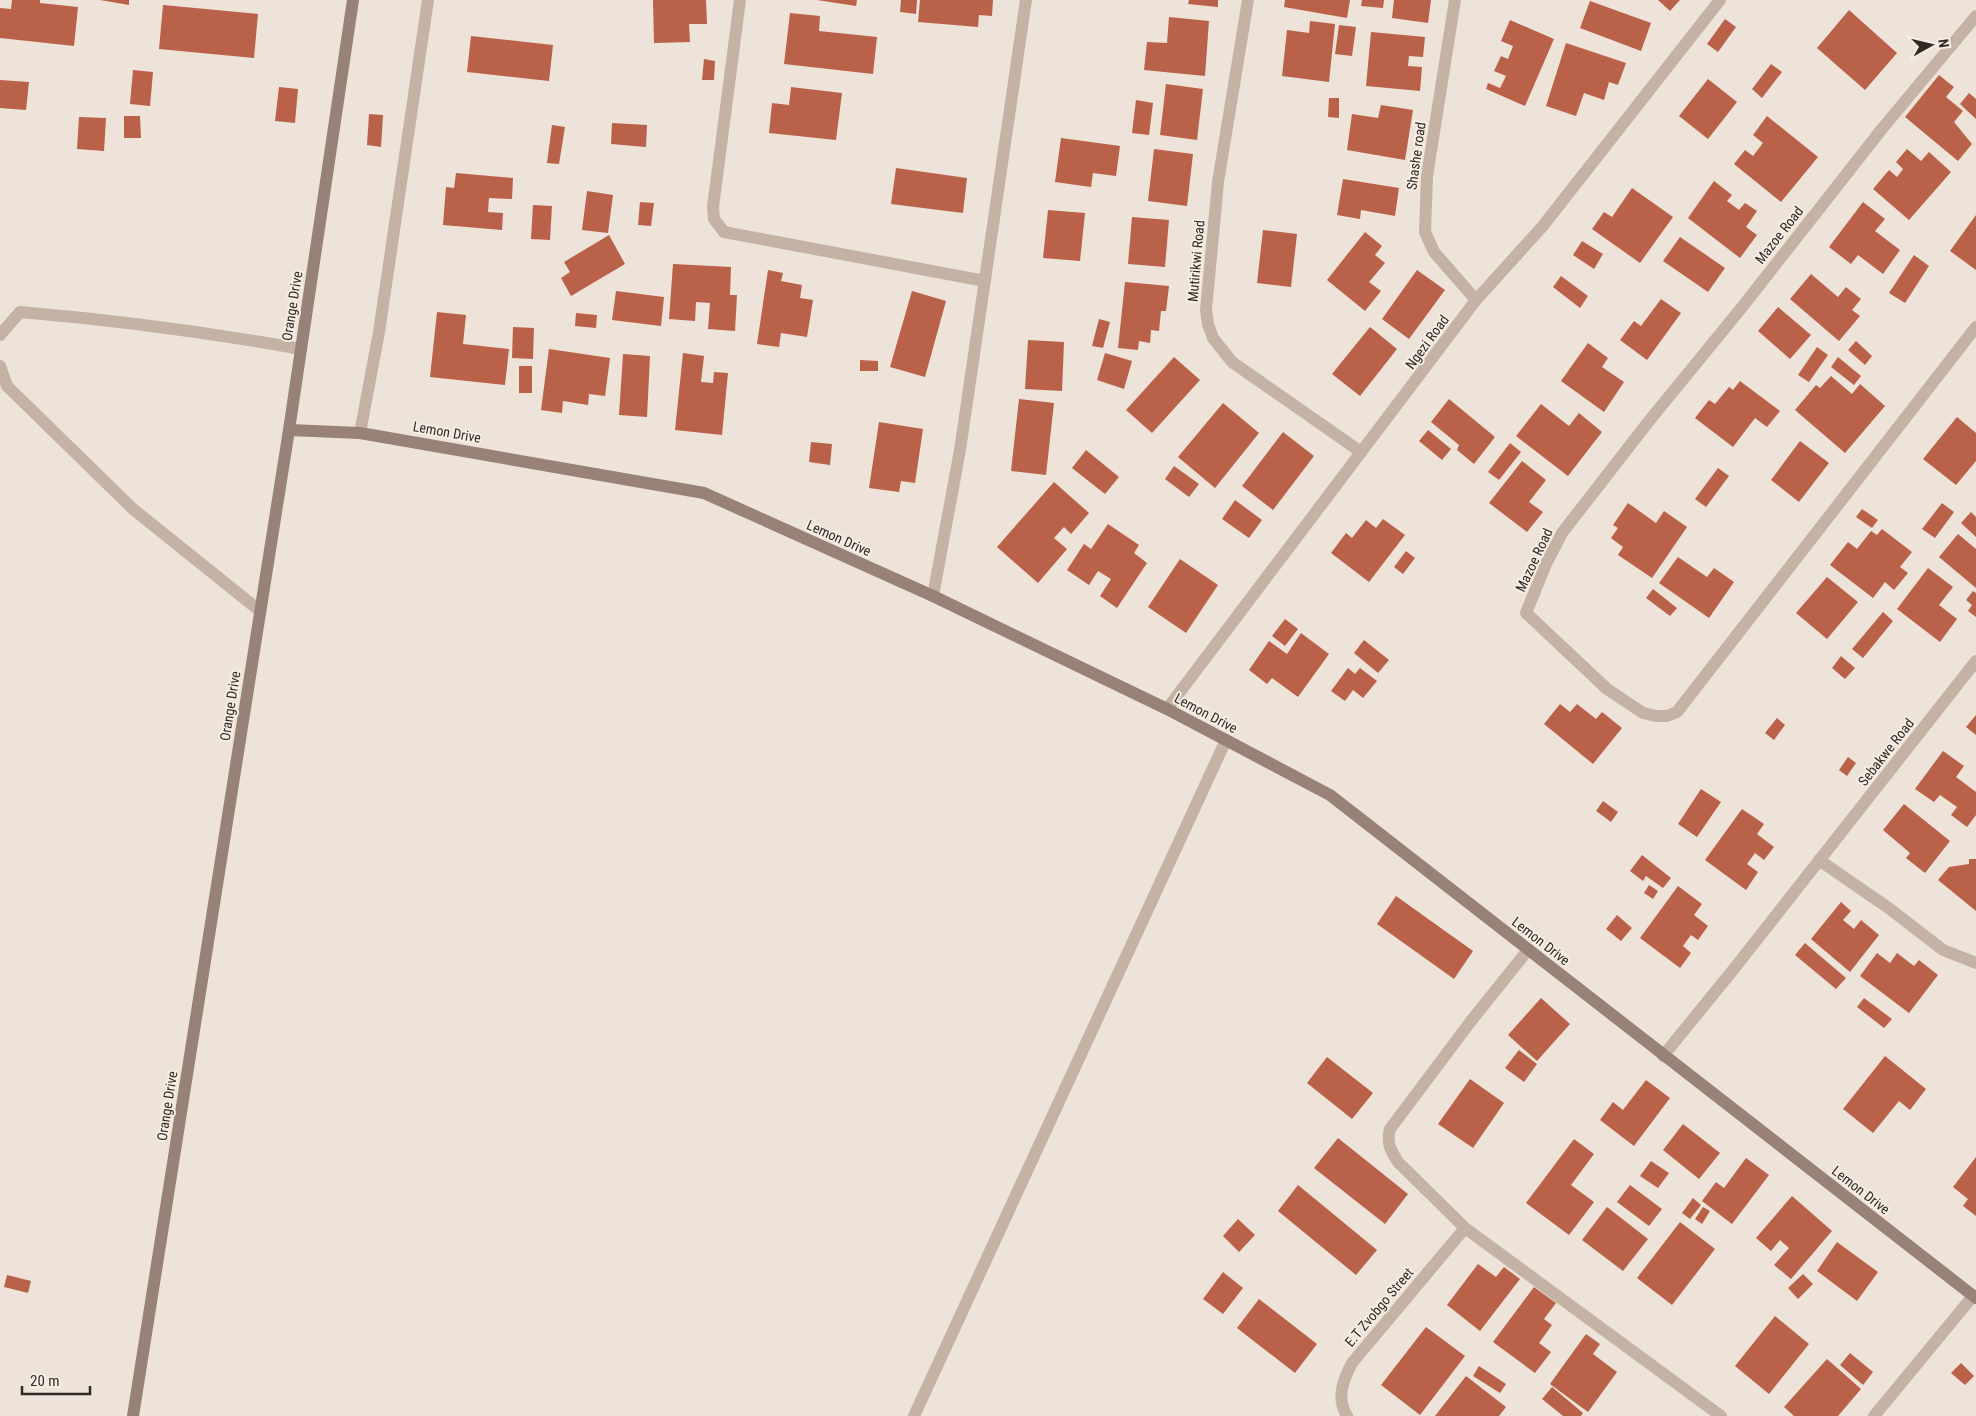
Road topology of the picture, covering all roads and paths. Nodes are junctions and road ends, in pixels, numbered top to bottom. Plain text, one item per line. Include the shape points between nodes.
1 (353, 0) edge
2 (428, 0) edge
3 (740, 0) edge
4 (1026, 0) edge
5 (1248, 0) edge
6 (1455, 0) edge
7 (1720, 0) edge
8 (1976, 16) edge
9 (985, 281) junction
10 (1476, 300) junction
11 (1976, 327) edge
12 (0, 336) edge
13 (301, 349) junction
14 (0, 366) edge
15 (289, 430) junction
16 (360, 433) junction
17 (1361, 452) junction
18 (934, 596) junction
19 (260, 611) junction
20 (1976, 661) edge
21 (1166, 709) junction
22 (1226, 740) junction
23 (1820, 860) junction
24 (1528, 950) junction
25 (1976, 963) edge
26 (1663, 1056) junction
27 (1465, 1228) junction
28 (1975, 1297) edge
29 (133, 1416) edge
30 (914, 1416) edge
31 (1347, 1416) edge
32 (1721, 1416) edge
33 (1874, 1416) edge

1 - 13 street, Orange Drive
2 - 16 street via 379,332
3 - 9 street via 713,207 714,219 724,232
4 - 9 street
5 - 17 street, Mutirikwi Road via 1218,182 1206,310 1208,324 1213,338 1232,362
6 - 10 street, Shashe road via 1426,176 1425,232 1434,252
7 - 10 street, Ngezi Road via 1542,226
8 - 11 street, Mazoe Road via 1881,130 1562,533 1526,613 1607,689 1643,713 1667,716 1677,712
9 - 18 street
10 - 17 street, Ngezi Road
12 - 13 street via 20,312 198,331
13 - 15 street, Orange Drive
14 - 19 street via 8,386 133,509
15 - 16 street, Lemon Drive
15 - 19 street, Orange Drive
16 - 18 street, Lemon Drive via 704,493
17 - 21 street, Ngezi Road
18 - 21 street, Lemon Drive
19 - 29 street, Orange Drive
20 - 23 street, Sebakwe Road
21 - 22 street, Lemon Drive
22 - 24 street, Lemon Drive via 1330,795
22 - 30 street
23 - 25 street via 1943,950
23 - 26 street, Sebakwe Road
24 - 26 street, Lemon Drive
24 - 27 street via 1395,1121 1387,1139 1398,1162
26 - 28 street, Lemon Drive
27 - 31 street, E.T Zvobgo Street via 1352,1363 1343,1381 1340,1398
27 - 32 street
28 - 33 street

